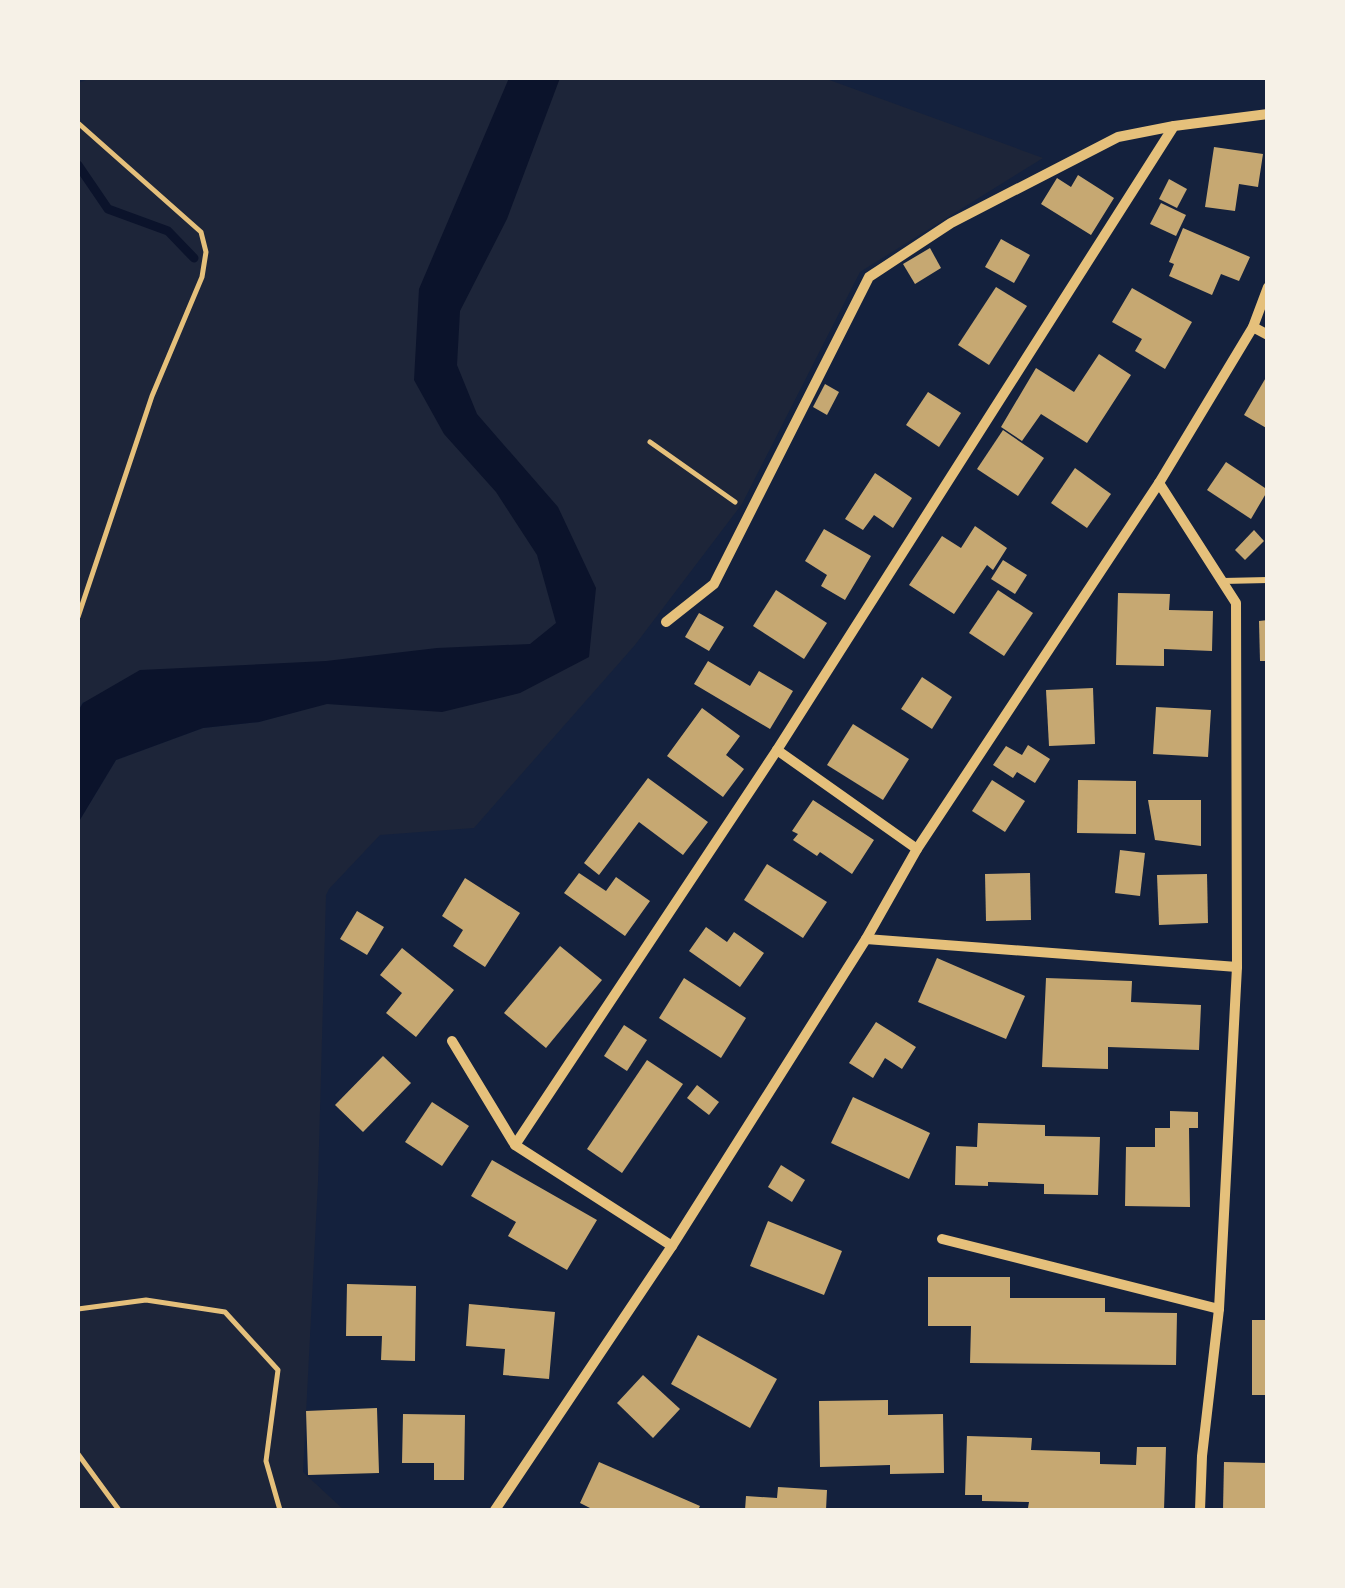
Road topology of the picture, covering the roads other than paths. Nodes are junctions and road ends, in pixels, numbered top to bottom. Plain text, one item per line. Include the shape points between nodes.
1 (1268, 114) edge
2 (1174, 126) junction
3 (1268, 287) edge
4 (1253, 327) junction
5 (1268, 335) edge
6 (1159, 482) junction
7 (1268, 580) edge
8 (1222, 581) junction
9 (666, 622) dead end
10 (777, 750) junction
11 (918, 849) junction
12 (866, 939) junction
13 (1237, 968) junction
14 (452, 1041) dead end
15 (515, 1145) junction
16 (942, 1239) dead end
17 (672, 1246) junction
18 (1219, 1309) junction
19 (494, 1510) edge
20 (1200, 1510) edge

1 - 2 street
2 - 9 street via 1118,136 951,223 870,277 714,584
2 - 10 street
3 - 4 street
4 - 5 street
4 - 6 street
6 - 8 street
6 - 11 street
7 - 8 lane
8 - 13 street via 1236,603
10 - 11 street
10 - 15 street
11 - 12 street
12 - 13 street
12 - 17 street
13 - 18 street
14 - 15 street
15 - 17 street
16 - 18 street
17 - 19 street
18 - 20 street

